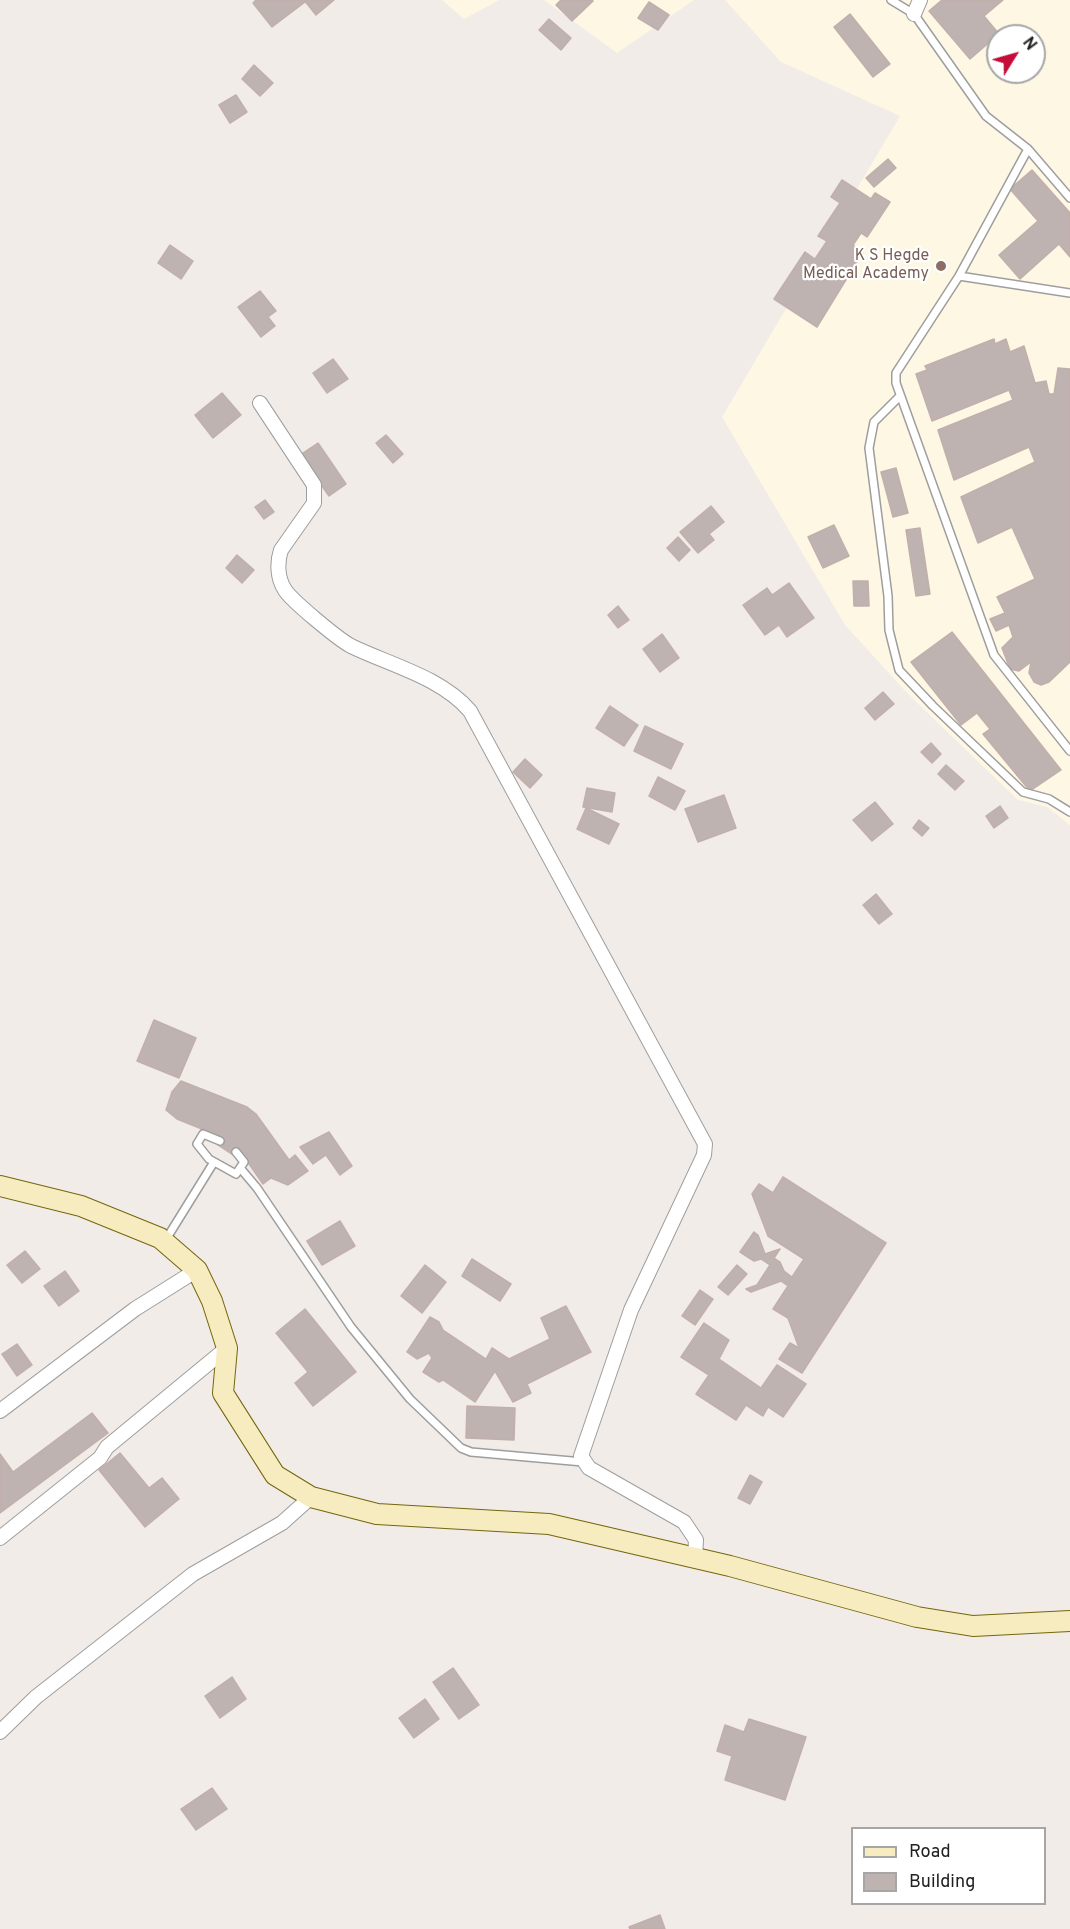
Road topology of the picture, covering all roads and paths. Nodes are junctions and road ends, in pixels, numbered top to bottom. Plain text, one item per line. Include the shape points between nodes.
1 (891, 0) edge
2 (920, 0) edge
3 (914, 14) junction
4 (1028, 149) junction
5 (1070, 198) edge
6 (959, 276) junction
7 (1070, 293) edge
8 (900, 396) junction
9 (260, 403) dead end
10 (1070, 751) edge
11 (1070, 812) edge
12 (220, 1141) dead end
13 (236, 1152) dead end
14 (214, 1162) junction
15 (241, 1169) junction
16 (0, 1186) edge
17 (164, 1242) junction
18 (197, 1270) junction
19 (227, 1348) junction
20 (0, 1411) edge
21 (583, 1462) junction
22 (310, 1497) junction
23 (0, 1538) edge
24 (695, 1558) junction
25 (1070, 1621) edge
26 (0, 1732) edge

1 - 3 lane
2 - 3 street
3 - 4 lane via 986,116
4 - 5 lane
4 - 6 lane
6 - 7 lane
6 - 8 lane via 896,374
8 - 10 lane via 994,655
8 - 11 lane via 874,422 869,448 889,630 899,670 1023,792 1049,799
9 - 21 street via 310,477 316,495 281,550 279,570 285,591 351,645 449,692 470,711 705,1144 704,1155 631,1310 582,1448
12 - 14 lane via 206,1134 197,1140 200,1151
13 - 15 lane via 244,1162
14 - 15 lane via 234,1173
14 - 17 lane
15 - 21 lane via 351,1327 410,1399 461,1448
16 - 17 main road via 81,1206
17 - 18 main road
18 - 19 main road
18 - 20 street via 135,1309
19 - 22 main road via 223,1393 275,1475
19 - 23 street
21 - 24 street via 684,1522 696,1540
22 - 24 main road via 377,1514 549,1524
22 - 26 street via 282,1523 193,1574 36,1697
24 - 25 main road via 917,1617 973,1626

